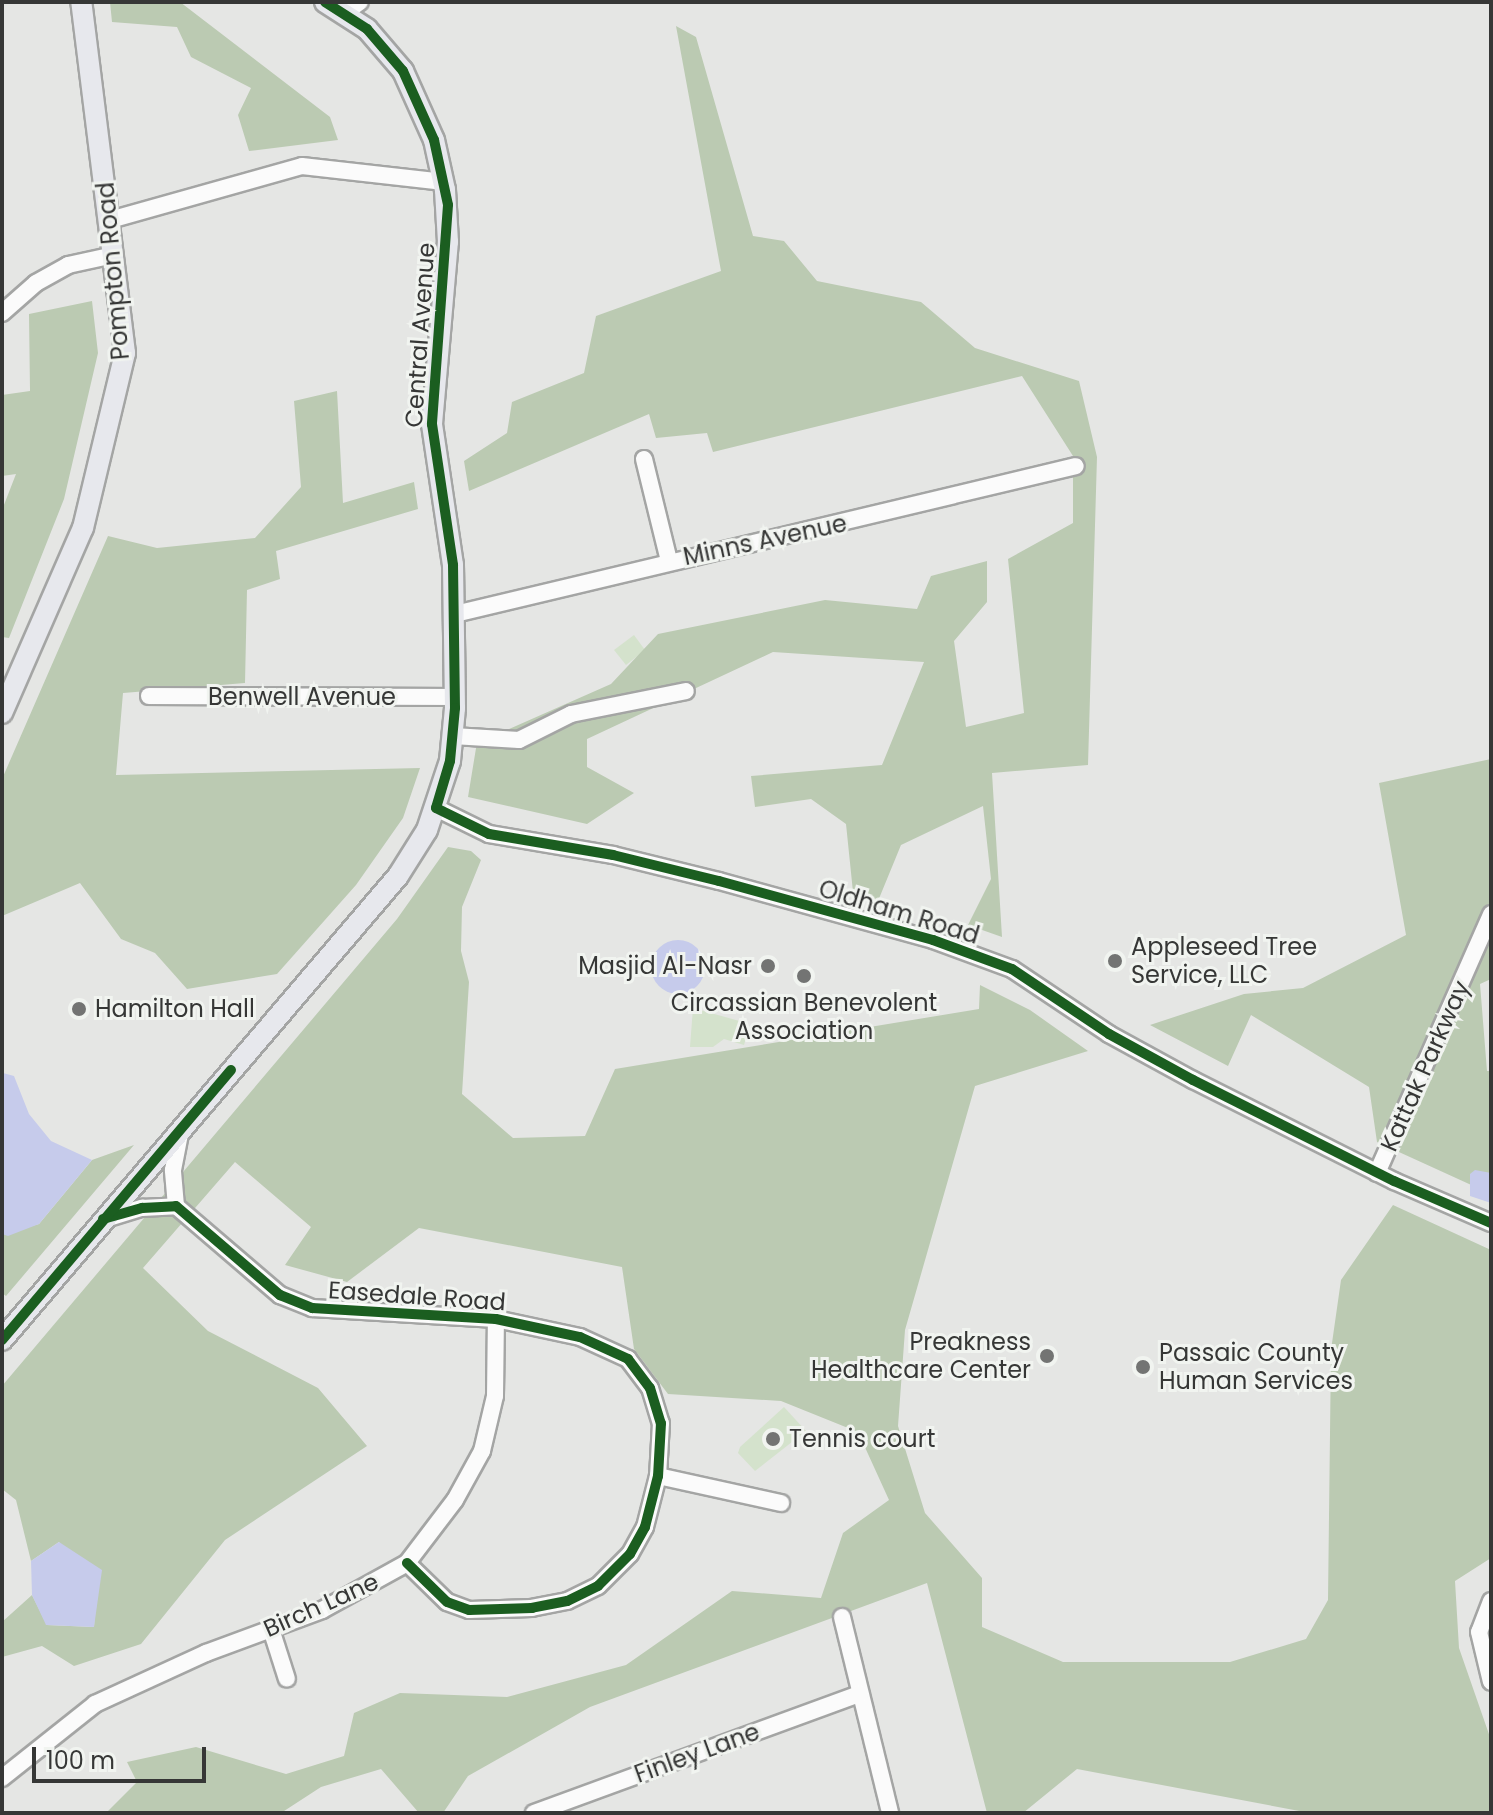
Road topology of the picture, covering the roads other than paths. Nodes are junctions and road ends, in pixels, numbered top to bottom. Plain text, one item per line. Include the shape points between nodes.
1 (81, 2) edge
2 (325, 2) edge
3 (353, 7) edge
4 (444, 182) junction
5 (110, 220) junction
6 (114, 255) junction
7 (2, 313) edge
8 (644, 459) dead end
9 (1076, 466) dead end
10 (669, 561) junction
11 (455, 614) junction
12 (686, 691) dead end
13 (149, 696) dead end
14 (455, 697) junction
15 (2, 713) edge
16 (453, 736) junction
17 (436, 808) junction
18 (1491, 914) edge
19 (182, 1127) junction
20 (1377, 1173) junction
21 (176, 1206) junction
22 (103, 1219) junction
23 (1491, 1223) edge
24 (496, 1319) junction
25 (2, 1340) edge
26 (658, 1476) junction
27 (781, 1503) dead end
28 (407, 1563) junction
29 (1491, 1601) edge
30 (842, 1617) dead end
31 (271, 1629) junction
32 (287, 1679) dead end
33 (1491, 1682) edge
34 (860, 1694) junction
35 (2, 1778) edge
36 (534, 1813) edge
37 (890, 1813) edge

1 - 5 main road, Pompton Road
2 - 3 main road, Central Avenue
3 - 4 main road, Central Avenue via 403,71 434,140
4 - 5 street via 302,166
4 - 11 main road, Central Avenue via 448,242 432,424 451,542
5 - 6 main road, Pompton Road
6 - 7 street via 68,265 36,283
6 - 15 main road, Pompton Road via 125,353 112,416 83,528
8 - 10 street
9 - 10 street, Minns Avenue
10 - 11 street, Minns Avenue
11 - 14 main road, Central Avenue
12 - 16 street via 571,714 519,740
13 - 14 street, Benwell Avenue
14 - 16 main road, Central Avenue
16 - 17 main road, Central Avenue
17 - 19 main road, Central Avenue via 414,852 384,893
17 - 20 street, Oldham Road via 489,834 613,855 719,881 933,940 1012,969 1109,1034
18 - 20 street, Kattak Parkway
19 - 21 street via 173,1170
19 - 22 main road, Central Avenue
20 - 23 street, Oldham Road
21 - 22 street
21 - 24 street, Easedale Road via 280,1295 312,1308
22 - 25 main road, Central Avenue
24 - 26 street, Easedale Road via 580,1337 628,1359 650,1388 661,1423
24 - 28 street, Birch Lane via 495,1396 482,1451 455,1500
26 - 27 street
26 - 28 street, Easedale Road via 645,1527 630,1554 598,1586 567,1601 469,1610 447,1602
28 - 31 street, Birch Lane via 322,1610
29 - 33 street via 1479,1632
30 - 34 street
31 - 32 street
31 - 35 street, Birch Lane via 95,1704
34 - 36 street, Finley Lane
34 - 37 street

